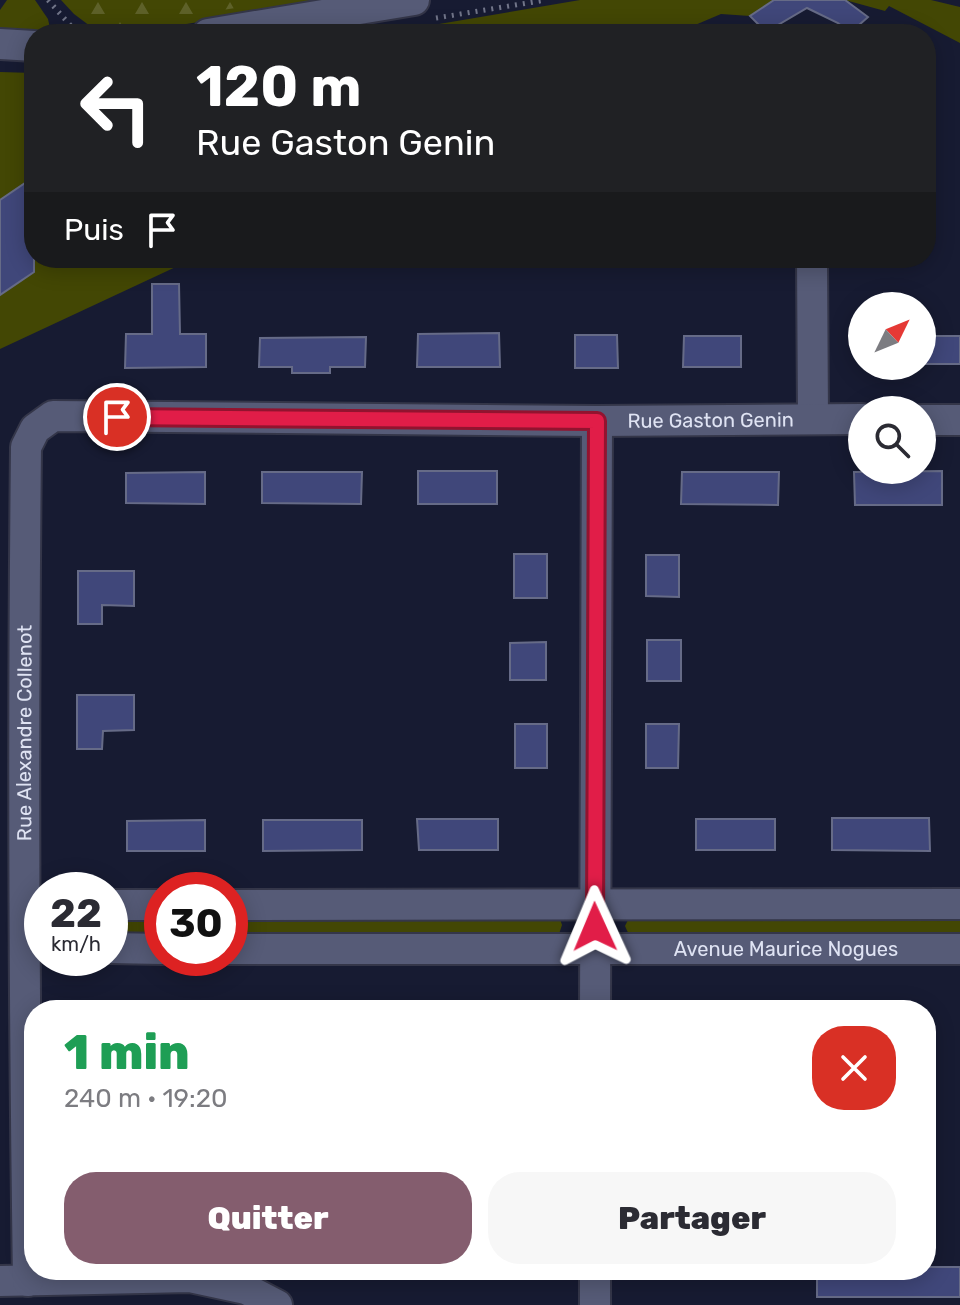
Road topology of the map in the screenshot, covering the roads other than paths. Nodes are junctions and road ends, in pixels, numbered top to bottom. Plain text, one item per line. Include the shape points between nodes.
1 (419, 10) edge
2 (296, 24) edge
3 (0, 44) edge
4 (24, 45) edge
5 (812, 268) edge
6 (813, 419) junction
7 (848, 419) edge
8 (936, 420) edge
9 (960, 420) edge
10 (597, 421) junction
11 (35, 429) joint
12 (12, 660) edge
13 (594, 904) junction
14 (960, 904) edge
15 (22, 905) edge
16 (248, 905) edge
17 (22, 948) edge
18 (248, 949) edge
19 (960, 949) edge
20 (595, 950) junction
21 (595, 1000) edge
22 (58, 1280) edge
23 (204, 1280) edge
24 (595, 1280) edge
25 (14, 1281) edge
26 (277, 1305) edge
27 (595, 1305) edge

1 - 2 street
3 - 4 street
5 - 6 street
6 - 7 street, Rue Gaston Genin
6 - 10 street, Rue Gaston Genin
8 - 9 street
10 - 11 street, Rue Gaston Genin via 53,416
10 - 13 street
11 - 12 street, Rue Alexandre Collenot via 26,447
12 - 15 street, Rue Alexandre Collenot
13 - 14 street
13 - 16 street
13 - 20 street
15 - 17 street, Rue Alexandre Collenot
17 - 25 street, Rue Alexandre Collenot
18 - 20 street, Avenue Maurice Nogues
19 - 20 street, Avenue Maurice Nogues
20 - 21 street
22 - 25 street
23 - 26 street via 246,1289
24 - 27 street

